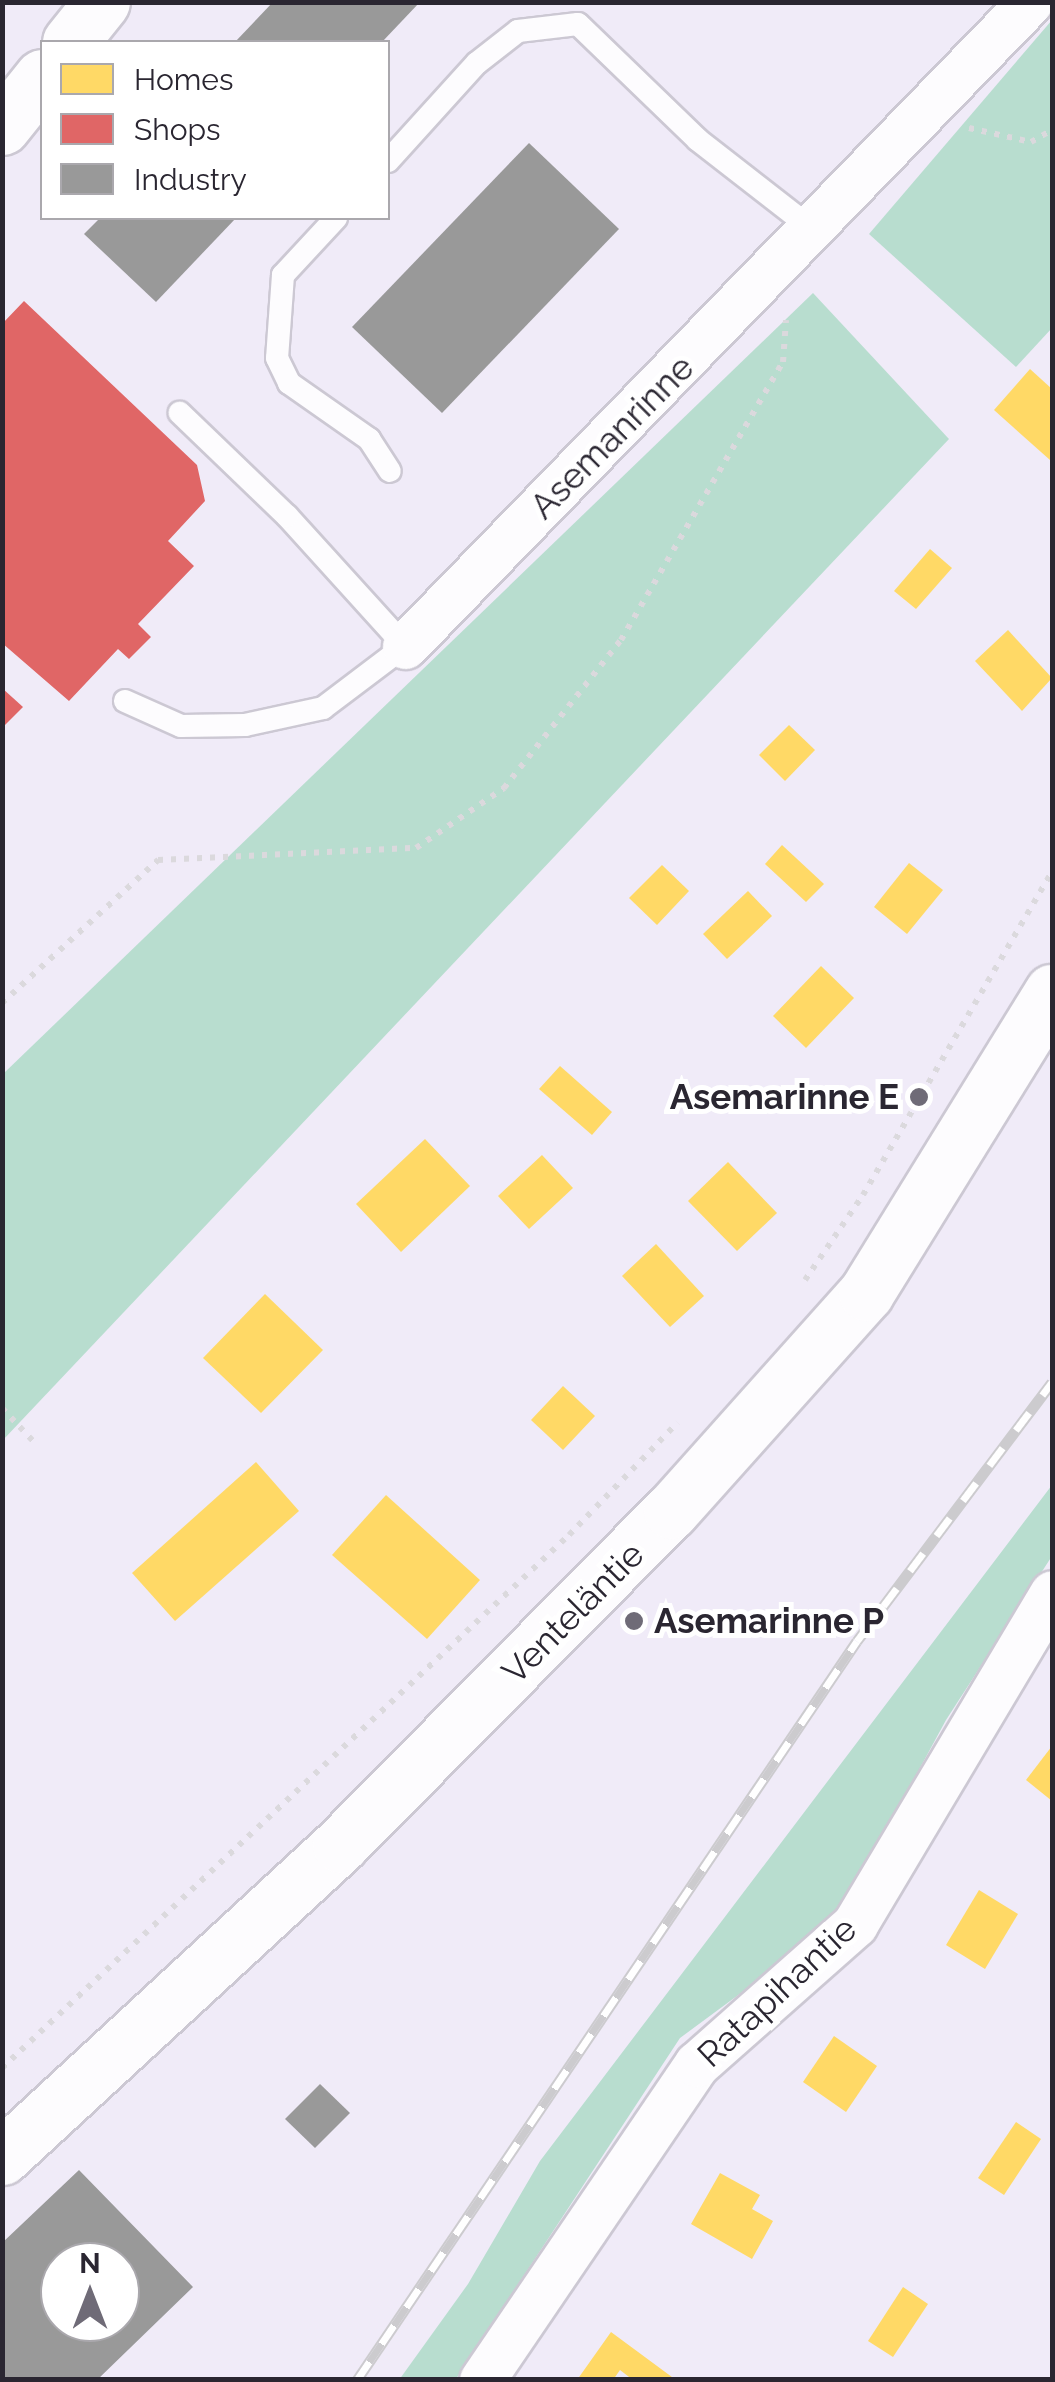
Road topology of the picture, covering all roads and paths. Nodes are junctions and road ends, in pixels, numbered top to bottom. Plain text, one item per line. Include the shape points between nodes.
1 (102, 2) edge
2 (1030, 2) edge
3 (72, 40) edge
4 (40, 79) edge
5 (936, 103) junction
6 (2, 126) edge
7 (1052, 130) edge
8 (390, 159) edge
9 (334, 220) edge
10 (802, 244) junction
11 (180, 412) dead end
12 (390, 471) dead end
13 (405, 646) junction
14 (125, 701) dead end
15 (1052, 872) edge
16 (1052, 992) edge
17 (2, 1003) edge
18 (798, 1290) dead end
19 (2, 1408) edge
20 (682, 1417) dead end
21 (35, 1443) dead end
22 (1052, 1593) edge
23 (2, 2068) edge
24 (2, 2157) edge
25 (482, 2380) edge

1 - 3 main road
2 - 5 street, Asemanrinne
4 - 6 main road
5 - 7 path via 977,134 1032,142
5 - 10 street, Asemanrinne
8 - 10 lane via 477,64 518,31 578,24
9 - 12 lane via 283,274 277,358 288,383 369,439
10 - 13 street, Asemanrinne
10 - 17 path via 783,362 621,640 504,788 416,848 158,860
11 - 13 lane via 287,516
13 - 14 lane, Asemanrinne via 323,708 245,725 182,726
15 - 18 path via 862,1195
16 - 24 main road, Venteläntie via 866,1293 672,1511 340,1845
19 - 21 path
20 - 23 path via 569,1536
22 - 25 street, Ratapihantie via 856,1924 696,2064

